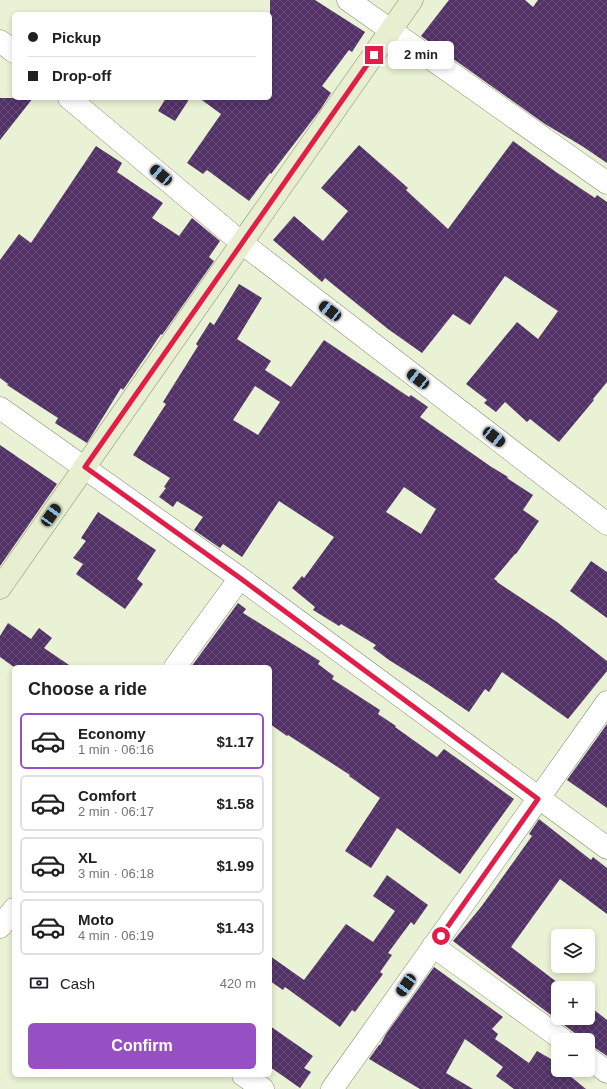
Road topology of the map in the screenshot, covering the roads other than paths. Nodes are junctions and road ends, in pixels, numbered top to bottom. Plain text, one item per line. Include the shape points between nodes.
1 (348, 0) edge
2 (412, 0) edge
3 (391, 30) junction
4 (0, 40) edge
5 (12, 50) edge
6 (71, 100) edge
7 (607, 183) edge
8 (242, 243) junction
9 (0, 408) edge
10 (85, 467) junction
11 (607, 524) edge
12 (240, 578) junction
13 (0, 588) edge
14 (176, 665) edge
15 (607, 702) edge
16 (538, 799) junction
17 (607, 848) edge
18 (433, 946) junction
19 (553, 1033) edge
20 (595, 1063) edge
21 (607, 1072) edge
22 (246, 1077) edge
23 (263, 1089) edge
24 (332, 1089) edge

1 - 3 street
2 - 3 street
3 - 7 street
3 - 8 street
4 - 5 street
6 - 8 street
8 - 10 street
8 - 11 street
9 - 10 street
10 - 12 street
10 - 13 street
12 - 14 street
12 - 16 street
15 - 16 street
16 - 17 street
16 - 18 street
18 - 19 street
18 - 24 street
20 - 21 street
22 - 23 street

